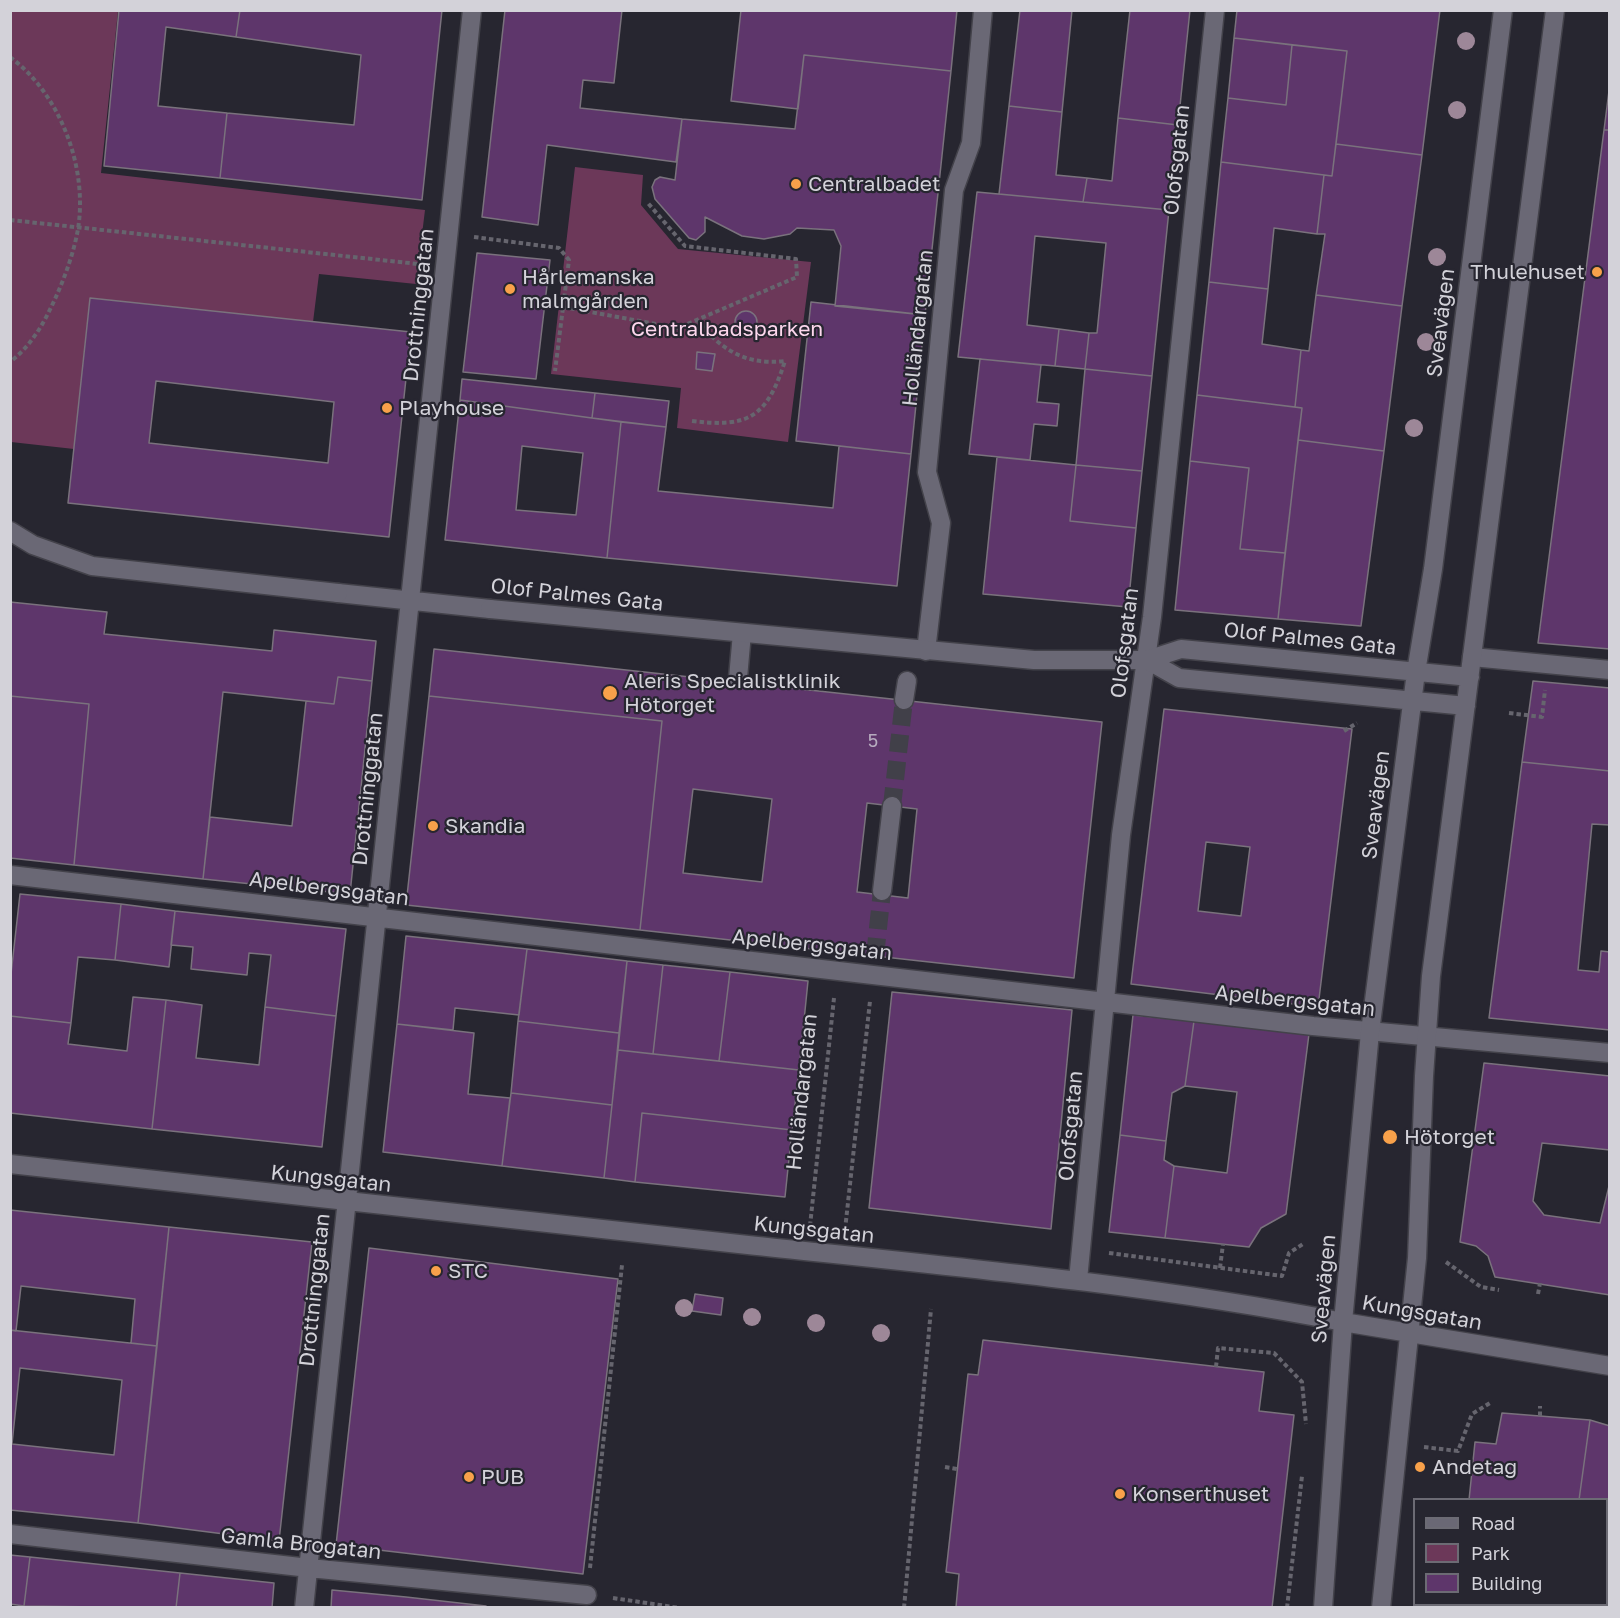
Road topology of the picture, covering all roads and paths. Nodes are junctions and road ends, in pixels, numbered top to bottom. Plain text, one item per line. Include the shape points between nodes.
1 (472, 10) edge
2 (983, 10) edge
3 (1215, 10) edge
4 (1503, 10) edge
5 (1555, 10) edge
6 (10, 57) edge
7 (647, 202) dead end
8 (10, 220) edge
9 (78, 228) junction
10 (449, 234) junction
11 (446, 267) junction
12 (563, 307) junction
13 (697, 320) junction
14 (10, 362) edge
15 (555, 371) dead end
16 (692, 421) dead end
17 (10, 531) edge
18 (411, 601) junction
19 (742, 633) junction
20 (926, 651) junction
21 (1472, 657) junction
22 (1147, 660) junction
23 (1610, 670) edge
24 (1416, 672) junction
25 (1470, 677) junction
26 (738, 678) dead end
27 (907, 681) dead end
28 (904, 700) tunnel mouth
29 (1412, 701) junction
30 (1466, 706) junction
31 (1509, 713) dead end
32 (1542, 717) dead end
33 (1358, 722) dead end
34 (1344, 731) dead end
35 (892, 806) tunnel mouth
36 (10, 875) edge
37 (882, 891) tunnel mouth
38 (377, 917) junction
39 (837, 970) junction
40 (873, 974) junction
41 (1105, 1001) junction
42 (1370, 1032) junction
43 (1426, 1037) junction
44 (1610, 1053) edge
45 (10, 1164) edge
46 (347, 1203) junction
47 (811, 1218) dead end
48 (846, 1222) dead end
49 (1222, 1244) dead end
50 (1303, 1244) dead end
51 (1107, 1253) dead end
52 (1446, 1262) dead end
53 (622, 1265) dead end
54 (1220, 1268) junction
55 (1078, 1280) junction
56 (1540, 1283) dead end
57 (1499, 1290) dead end
58 (1538, 1294) dead end
59 (931, 1309) dead end
60 (1343, 1322) junction
61 (1409, 1335) junction
62 (1610, 1366) edge
63 (1216, 1367) dead end
64 (1490, 1403) dead end
65 (1540, 1406) dead end
66 (1540, 1416) dead end
67 (1307, 1433) dead end
68 (1458, 1451) dead end
69 (945, 1467) dead end
70 (1303, 1468) dead end
71 (957, 1469) dead end
72 (10, 1534) edge
73 (309, 1568) junction
74 (587, 1595) junction
75 (304, 1608) edge
76 (680, 1608) edge
77 (904, 1608) edge
78 (1287, 1608) edge
79 (1323, 1608) edge
80 (1381, 1608) edge

1 - 10 street, Drottninggatan
2 - 20 street, Holländargatan via 971,143 954,190 927,472 941,523
3 - 22 street, Olofsgatan
4 - 24 street, Sveavägen via 1433,569
5 - 21 street
6 - 9 path via 26,68 49,95 64,128 78,179
7 - 13 path via 685,246 795,259 797,277
8 - 9 path
9 - 11 path
9 - 14 path via 62,282 42,328
10 - 11 street, Drottninggatan
10 - 12 path via 559,248 569,260
11 - 18 street, Drottninggatan
12 - 13 path via 678,328
12 - 15 path
13 - 16 path via 713,341 740,357 785,362 767,400 751,417 727,424
17 - 18 street, Olof Palmes Gata via 33,545 92,566
18 - 19 street, Olof Palmes Gata
18 - 38 street, Drottninggatan
19 - 20 street, Olof Palmes Gata
19 - 26 street
20 - 22 street, Olof Palmes Gata via 1034,660
21 - 23 street
21 - 25 street
22 - 24 street, Olof Palmes Gata via 1181,649
22 - 29 street, Olof Palmes Gata via 1179,678
22 - 41 street, Olofsgatan via 1121,835
24 - 25 street, Olof Palmes Gata
24 - 29 street, Sveavägen
25 - 30 street
27 - 28 street
29 - 30 street, Olof Palmes Gata
29 - 42 street, Sveavägen
30 - 43 street
31 - 32 path
33 - 34 path
35 - 37 street
36 - 38 street, Apelbergsgatan
38 - 39 street, Apelbergsgatan
38 - 46 street, Drottninggatan
39 - 40 street, Apelbergsgatan
39 - 47 path, Holländargatan
40 - 41 street, Apelbergsgatan
40 - 48 path
41 - 42 street, Apelbergsgatan
41 - 55 street, Olofsgatan
42 - 43 street, Apelbergsgatan
42 - 60 street, Sveavägen
43 - 44 street, Apelbergsgatan
43 - 61 street via 1418,1258
45 - 46 street, Kungsgatan
46 - 55 street, Kungsgatan
46 - 73 street, Drottninggatan
49 - 54 path
50 - 54 path, Sveavägen via 1289,1254 1282,1276
51 - 54 path
52 - 57 path via 1480,1287
53 - 74 path
55 - 60 street, Kungsgatan
56 - 58 path
59 - 77 path
60 - 61 street, Kungsgatan
60 - 79 street, Sveavägen
61 - 62 street, Kungsgatan
61 - 80 street
63 - 67 path, Sveavägen via 1218,1348 1274,1353 1302,1382
64 - 68 path via 1472,1414
65 - 66 path
69 - 71 path
70 - 78 path
72 - 73 street, Gamla Brogatan
73 - 74 street, Gamla Brogatan
73 - 75 street, Drottninggatan
74 - 76 path

